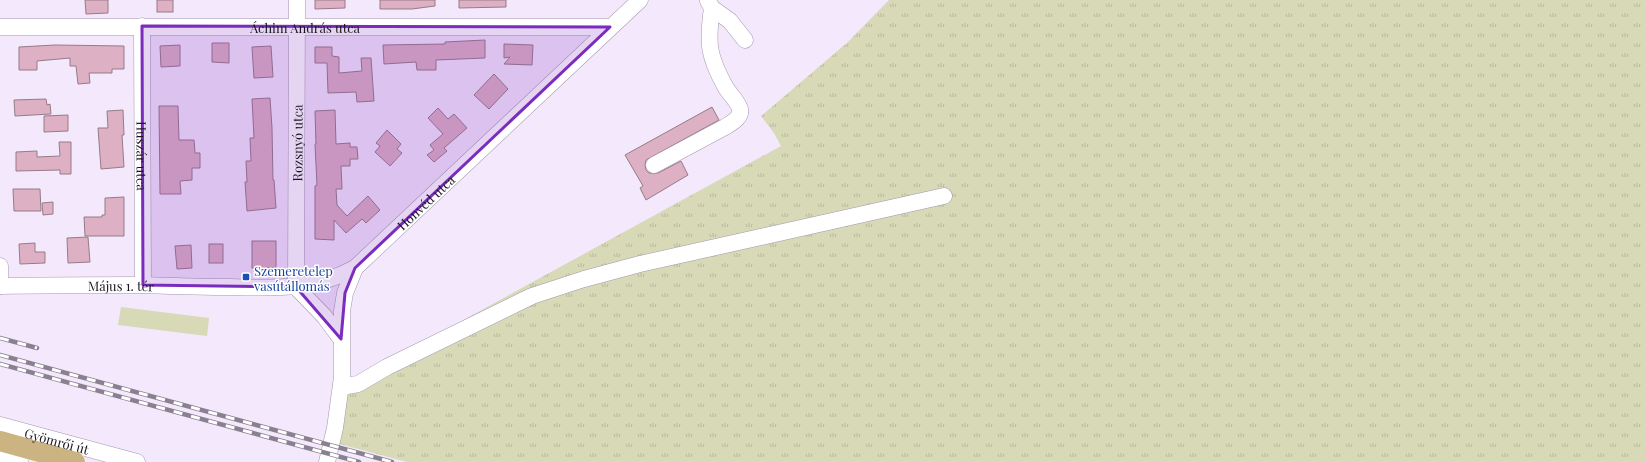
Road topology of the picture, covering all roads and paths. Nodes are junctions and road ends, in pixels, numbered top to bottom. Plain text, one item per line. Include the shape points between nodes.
1 (297, 0) edge
2 (640, 0) edge
3 (709, 4) edge
4 (142, 26) junction
5 (0, 27) edge
6 (297, 27) junction
7 (610, 27) junction
8 (745, 40) dead end
9 (654, 165) dead end
10 (944, 196) dead end
11 (0, 266) edge
12 (355, 268) junction
13 (143, 285) junction
14 (0, 286) edge
15 (296, 287) junction
16 (341, 339) junction
17 (344, 394) junction
18 (0, 425) edge
19 (0, 441) edge
20 (0, 456) edge
21 (20, 462) edge
22 (76, 462) edge
23 (137, 462) edge
24 (327, 462) edge

1 - 6 street, Rozsnyó utca
2 - 7 street, Honvéd utca
3 - 8 street via 730,21
3 - 9 street via 710,54 726,88 740,108 740,114 725,127
4 - 5 street, Áchim András utca
4 - 6 street, Áchim András utca
4 - 13 street, Huszár utca
6 - 7 street, Áchim András utca
6 - 15 street, Rozsnyó utca
7 - 12 street, Honvéd utca
10 - 17 street via 584,278 532,296 387,368
11 - 14 street
12 - 15 street via 339,277
12 - 16 street, Honvéd utca via 344,299
13 - 14 street, Május 1. tér
13 - 15 street, Május 1. tér
15 - 16 street via 324,316
16 - 17 street, Honvéd utca
17 - 24 street, Honvéd utca
18 - 23 street, Gyömrői út
19 - 22 main road
20 - 21 street

